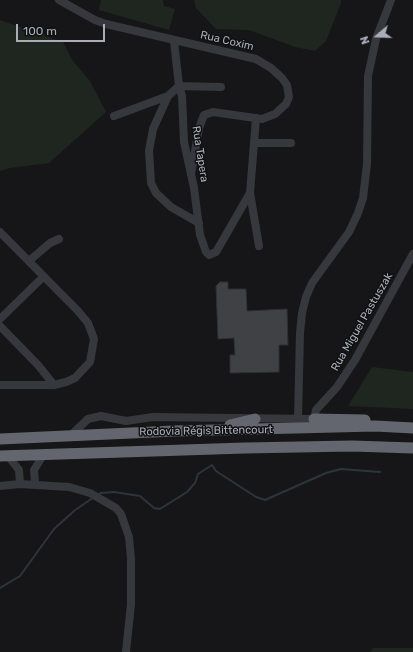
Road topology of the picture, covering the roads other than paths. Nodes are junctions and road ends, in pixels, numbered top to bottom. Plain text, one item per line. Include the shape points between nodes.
1 (59, 0) edge
2 (391, 0) edge
3 (174, 41) junction
4 (179, 86) junction
5 (221, 87) dead end
6 (168, 96) junction
7 (114, 116) dead end
8 (256, 118) junction
9 (255, 143) junction
10 (291, 143) dead end
11 (191, 174) junction
12 (250, 193) junction
13 (199, 223) junction
14 (0, 232) edge
15 (59, 239) dead end
16 (259, 246) dead end
17 (413, 254) edge
18 (28, 261) junction
19 (44, 277) junction
20 (0, 319) edge
21 (0, 326) edge
22 (0, 385) edge
23 (54, 385) junction
24 (255, 419) junction
25 (298, 419) junction
26 (314, 419) junction
27 (375, 426) junction
28 (413, 428) edge
29 (175, 430) junction
30 (69, 437) junction
31 (0, 439) edge
32 (413, 448) edge
33 (44, 454) junction
34 (4, 456) edge
35 (20, 484) junction
36 (35, 484) junction
37 (0, 486) edge
38 (126, 652) edge

1 - 3 street, Rua Coxim via 100,22
2 - 25 street via 376,39 368,76 367,158 363,198 349,232 312,283 302,313
3 - 4 street, Rua Tapera
3 - 8 street, Rua Coxim via 256,59 279,74 289,91 286,104 275,114 262,119
4 - 5 street
4 - 6 street
4 - 11 street, Rua Tapera via 182,96 184,142
6 - 7 street
6 - 13 street via 155,121 151,140 151,183 156,193 171,207
8 - 9 street
8 - 11 street, Rua Coxim via 213,112 204,115
9 - 10 street
9 - 12 street
11 - 13 street, Rua Tapera
12 - 13 street, Rua Tapera via 214,254 207,254 202,243
12 - 16 street
14 - 18 street
15 - 18 street
17 - 26 street, Rua Miguel Pastuszak via 355,360 316,410
18 - 19 street
19 - 20 street
19 - 23 street via 88,323 94,339 93,355 83,371 75,378
21 - 23 street
22 - 23 street
24 - 25 street
24 - 29 highway via 224,426
24 - 30 street via 153,417 126,421 101,416 88,420
25 - 26 street
26 - 27 highway via 368,420
27 - 28 highway, Rodovia Régis Bittencourt
27 - 29 highway, Rodovia Régis Bittencourt
29 - 30 highway, Rodovia Régis Bittencourt
30 - 31 highway, Rodovia Régis Bittencourt
32 - 33 highway, Rodovia Régis Bittencourt via 352,446
33 - 34 highway, Rodovia Régis Bittencourt
33 - 36 street via 34,470
34 - 35 street via 19,470
35 - 36 street
35 - 37 street
36 - 38 street via 69,487 96,497 116,508 121,514 129,536 132,560

